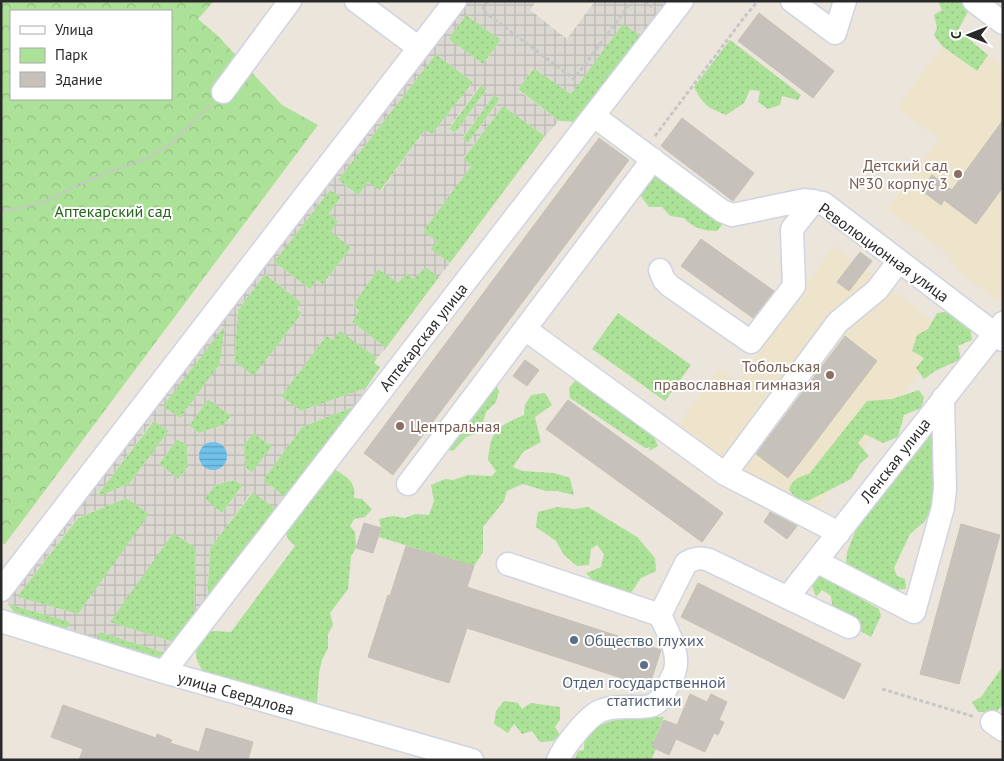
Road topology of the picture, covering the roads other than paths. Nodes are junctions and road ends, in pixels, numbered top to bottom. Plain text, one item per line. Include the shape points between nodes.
1 (290, 1) edge
2 (356, 1) edge
3 (455, 1) edge
4 (682, 1) edge
5 (792, 1) edge
6 (845, 1) edge
7 (974, 1) edge
8 (1003, 24) edge
9 (419, 48) junction
10 (223, 92) road end
11 (594, 116) junction
12 (648, 156) junction
13 (814, 201) junction
14 (900, 261) junction
15 (660, 270) dead end
16 (524, 329) junction
17 (1000, 332) edge
18 (943, 398) junction
19 (725, 474) junction
20 (408, 484) dead end
21 (838, 533) junction
22 (816, 561) junction
23 (508, 564) dead end
24 (1, 590) edge
25 (788, 597) junction
26 (660, 615) junction
27 (1, 621) edge
28 (849, 627) dead end
29 (164, 672) junction
30 (472, 760) edge
31 (558, 760) edge

1 - 10 street
2 - 9 street
3 - 9 street
4 - 11 street, Аптекарская улица
5 - 6 street via 836,33
7 - 8 street
9 - 24 street
11 - 12 street, Революционная улица
11 - 29 street, Аптекарская улица
12 - 13 street, Революционная улица via 722,211 732,214
12 - 16 street
13 - 14 street, Революционная улица via 823,203
13 - 15 street via 792,229 794,286 751,342 670,286
14 - 17 street, Революционная улица
14 - 19 street via 877,290 838,322
16 - 19 street
16 - 20 street
17 - 18 street, Ленская улица
18 - 21 street, Ленская улица
18 - 22 street via 943,507 914,612
19 - 21 street
21 - 22 street, Ленская улица
22 - 25 street, Ленская улица
23 - 26 street
25 - 26 street via 709,560 694,558 686,564
25 - 28 street
26 - 31 street via 676,656 676,669 663,696 650,706 614,708 595,714 569,741
27 - 29 street, улица Свердлова
29 - 30 street, улица Свердлова

